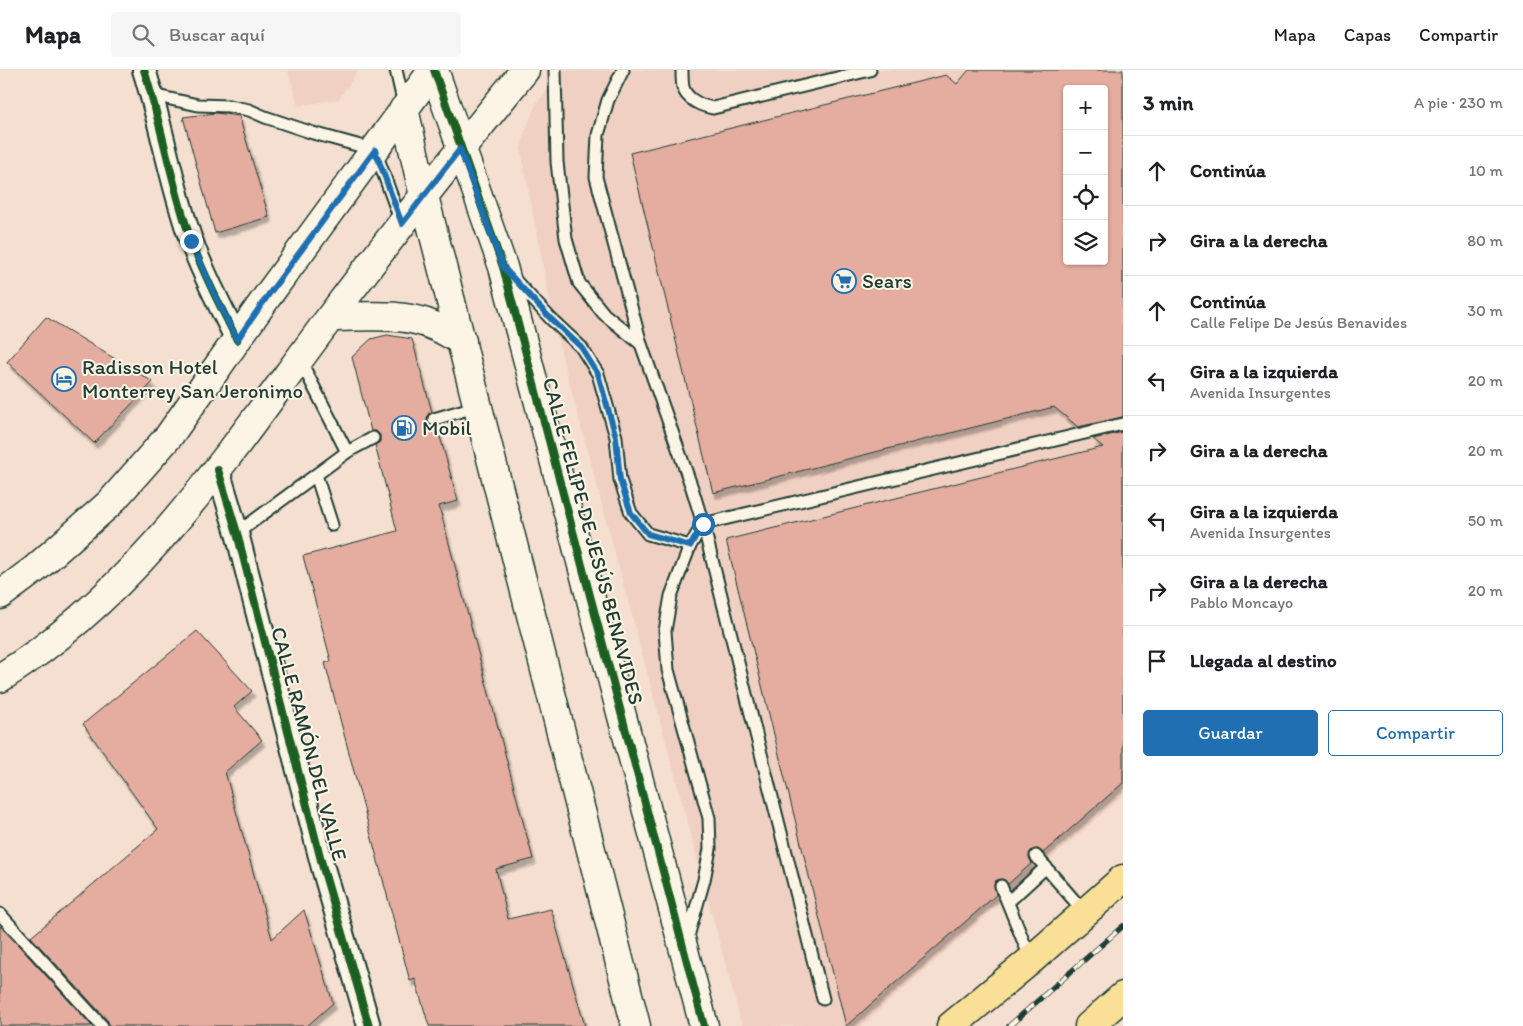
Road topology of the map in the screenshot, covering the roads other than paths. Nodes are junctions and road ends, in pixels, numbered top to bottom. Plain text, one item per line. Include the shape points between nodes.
1 (144, 70) edge
2 (396, 70) edge
3 (434, 70) edge
4 (525, 70) edge
5 (555, 70) edge
6 (623, 70) edge
7 (682, 70) edge
8 (870, 70) edge
9 (152, 95) junction
10 (404, 109) junction
11 (460, 149) junction
12 (375, 150) junction
13 (424, 196) junction
14 (402, 224) junction
15 (503, 267) junction
16 (331, 317) junction
17 (237, 340) junction
18 (462, 340) junction
19 (641, 344) junction
20 (300, 360) junction
21 (479, 406) junction
22 (434, 419) dead end
23 (1123, 424) edge
24 (373, 438) dead end
25 (346, 452) junction
26 (218, 470) junction
27 (316, 475) junction
28 (703, 524) junction
29 (332, 526) dead end
30 (237, 533) junction
31 (690, 546) junction
32 (0, 595) edge
33 (0, 678) edge
34 (1036, 856) dead end
35 (1046, 868) junction
36 (1123, 879) edge
37 (1002, 886) dead end
38 (1008, 902) junction
39 (1085, 913) junction
40 (0, 914) edge
41 (684, 953) junction
42 (1031, 960) junction
43 (1123, 996) edge
44 (823, 998) dead end
45 (102, 1026) edge
46 (369, 1026) edge
47 (636, 1026) edge
48 (704, 1026) edge
49 (951, 1026) edge
50 (1088, 1026) edge

1 - 9 street
2 - 10 lane
3 - 10 street
3 - 11 street, CALLE FELIPE DE JESÚS BENAVIDES
4 - 11 street
5 - 19 lane via 557,162 566,239 580,283 604,314
6 - 19 lane via 608,100 598,135 596,177
7 - 8 lane via 683,89 691,99 713,108
9 - 12 lane via 198,105 249,110 312,133
9 - 17 street via 191,241
10 - 12 street
10 - 13 street
11 - 13 street
11 - 15 street, CALLE FELIPE DE JESÚS BENAVIDES
12 - 14 lane
12 - 17 street
13 - 14 street
13 - 18 street
14 - 16 street
15 - 31 lane via 581,347 598,374 616,437 620,480 631,513 648,534
15 - 41 street, CALLE FELIPE DE JESÚS BENAVIDES
16 - 18 street via 410,319 433,325
16 - 20 street
17 - 32 street via 169,436 110,503
18 - 21 street
19 - 28 lane
20 - 25 lane
20 - 26 street
21 - 22 lane
21 - 47 street
23 - 28 lane
24 - 25 lane
25 - 27 lane
26 - 30 street, CALLE RAMÓN DEL VALLE
26 - 33 street via 115,588 69,628
27 - 29 lane
27 - 30 lane
28 - 31 lane
28 - 44 lane
30 - 46 street, CALLE RAMÓN DEL VALLE via 323,868
31 - 41 lane via 671,596 665,631 668,670 709,818 710,849
34 - 35 lane
35 - 38 lane
35 - 39 lane
36 - 39 main road
37 - 38 lane
38 - 42 lane
39 - 42 main road
40 - 45 lane
41 - 48 street, CALLE FELIPE DE JESÚS BENAVIDES
42 - 49 main road
43 - 50 main road

